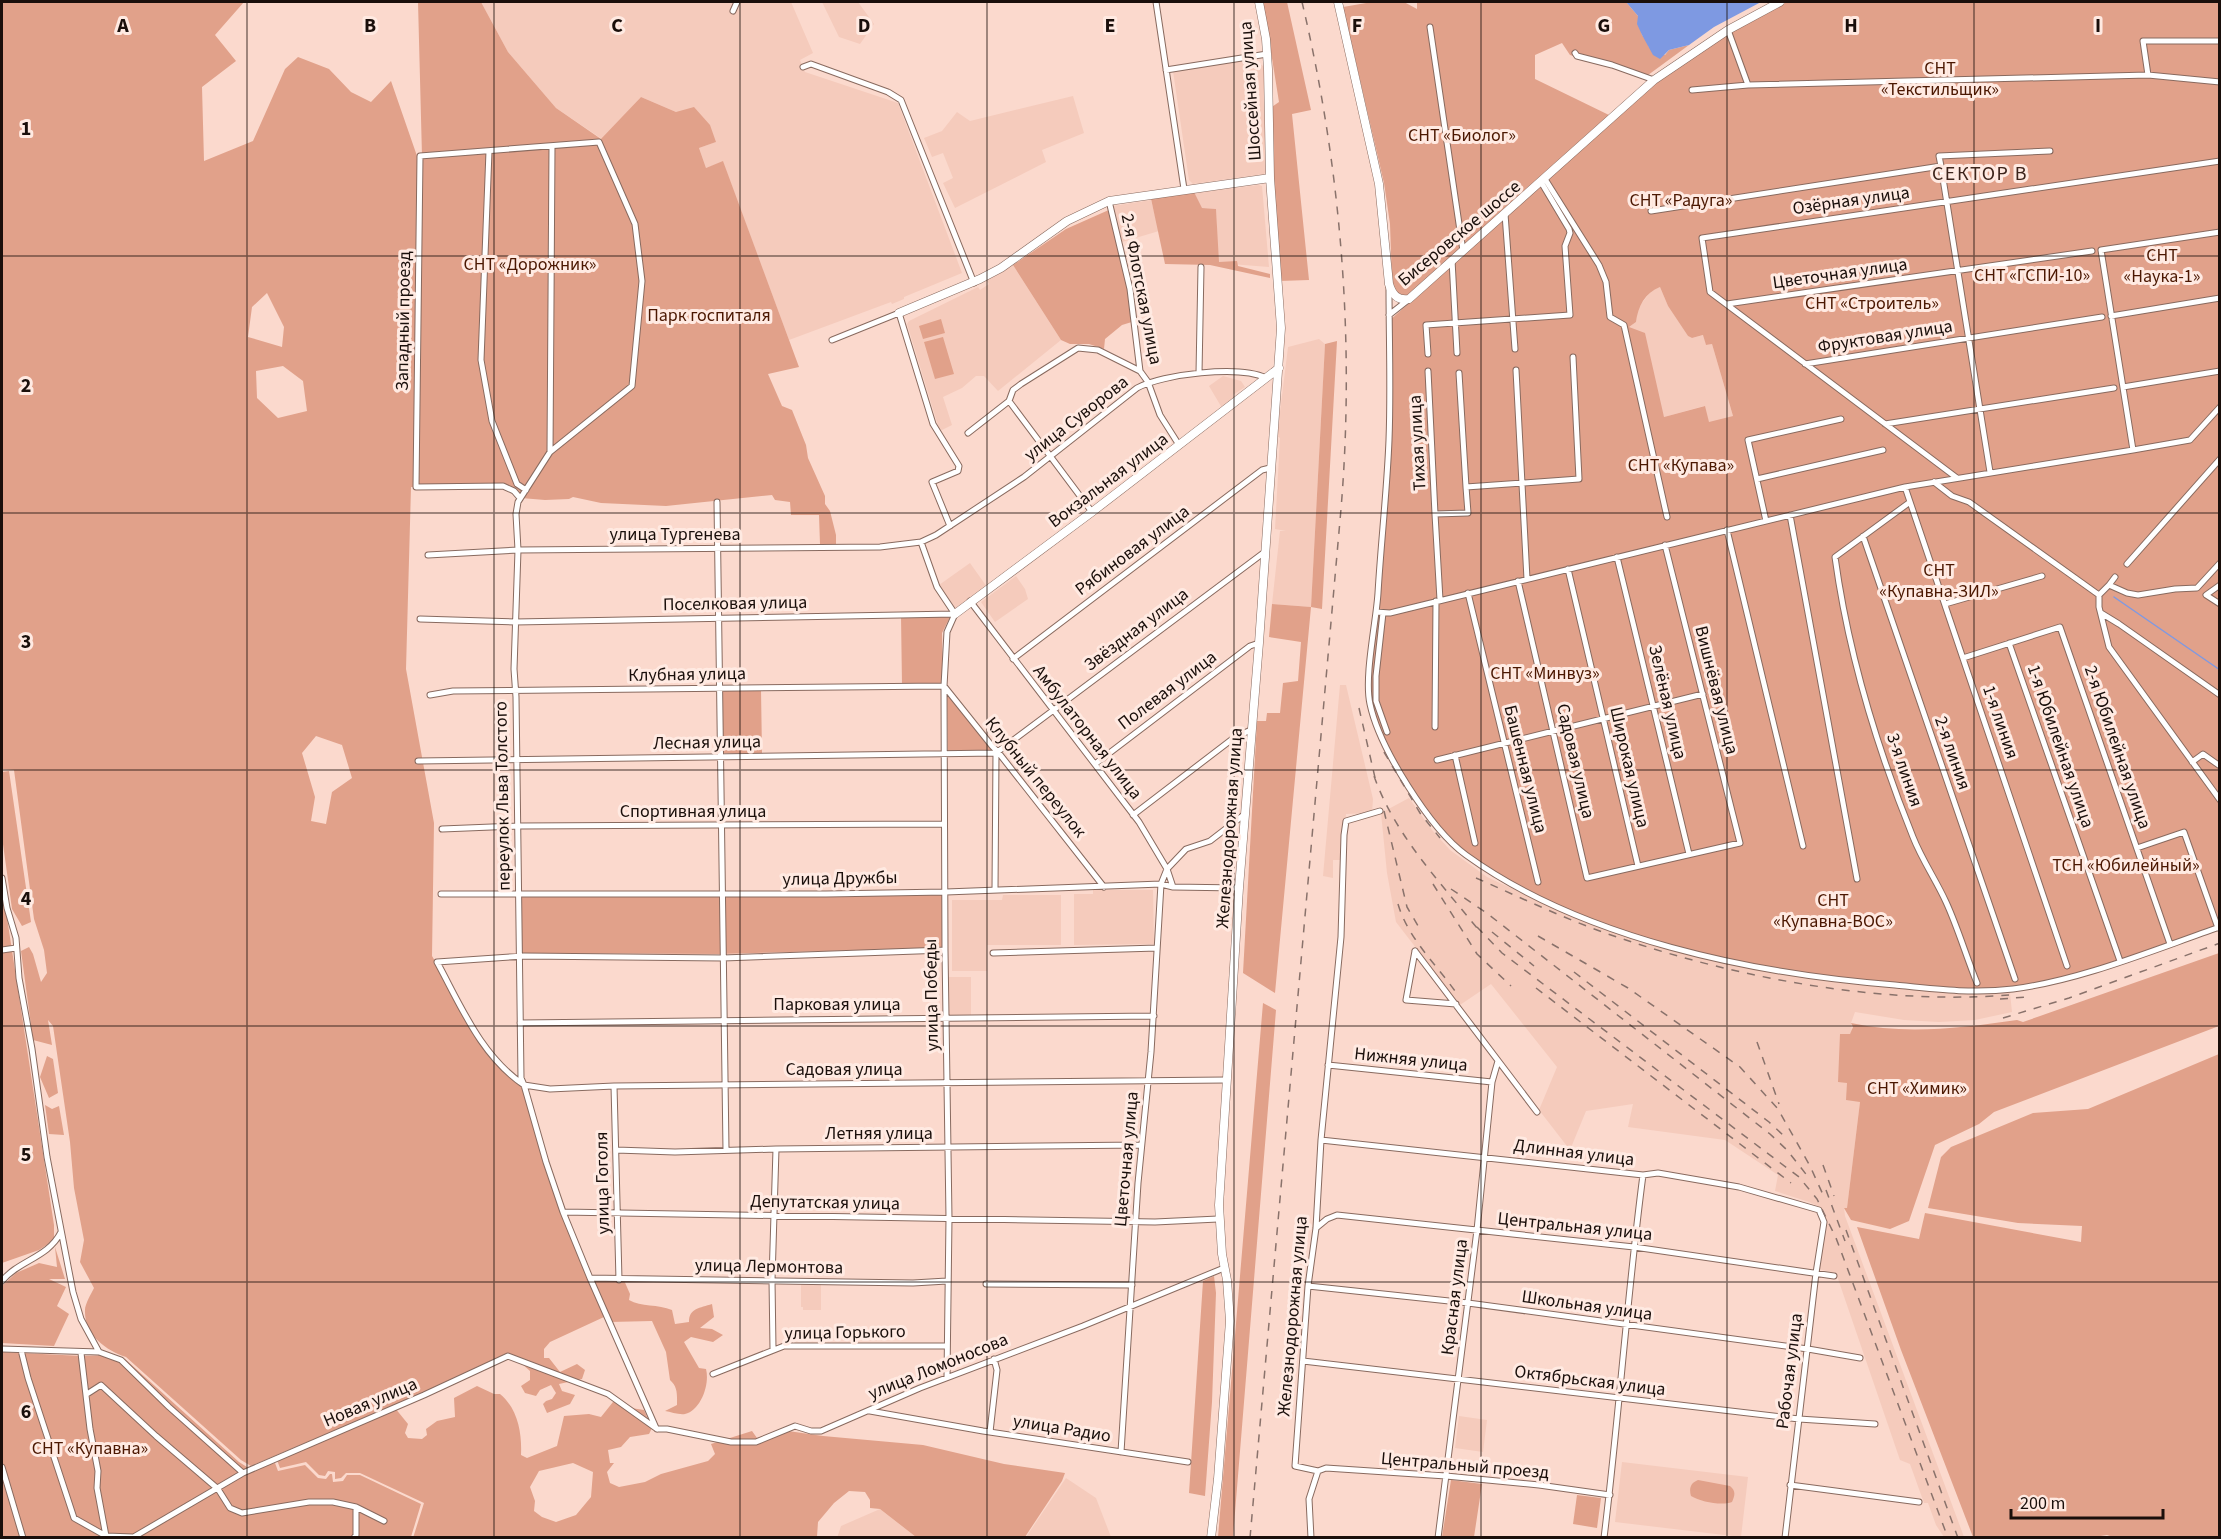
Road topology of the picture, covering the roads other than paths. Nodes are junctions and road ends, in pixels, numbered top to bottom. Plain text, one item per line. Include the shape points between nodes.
1 (736, 2) edge
2 (1156, 2) edge
3 (1258, 2) edge
4 (1338, 2) edge
5 (1780, 2) edge
6 (733, 11) dead end
7 (1430, 27) dead end
8 (1728, 30) junction
9 (2220, 41) edge
10 (1575, 53) dead end
11 (1267, 54) junction
12 (803, 67) dead end
13 (1166, 70) junction
14 (2148, 75) junction
15 (1654, 81) junction
16 (2220, 82) edge
17 (1748, 85) junction
18 (1692, 90) dead end
19 (552, 146) junction
20 (489, 151) junction
21 (2050, 151) dead end
22 (2220, 161) edge
23 (1941, 166) junction
24 (1270, 178) junction
25 (1543, 180) junction
26 (1184, 189) junction
27 (1109, 201) junction
28 (1946, 201) junction
29 (1651, 211) dead end
30 (1505, 214) junction
31 (2220, 232) edge
32 (1463, 251) junction
33 (2092, 251) dead end
34 (1452, 260) junction
35 (1201, 267) dead end
36 (1958, 271) junction
37 (974, 283) junction
38 (1389, 284) junction
39 (2220, 298) edge
40 (1409, 299) junction
41 (1727, 304) junction
42 (899, 314) junction
43 (1389, 315) junction
44 (2111, 316) junction
45 (2102, 317) dead end
46 (1513, 319) junction
47 (1456, 323) junction
48 (1969, 338) junction
49 (832, 340) dead end
50 (1515, 349) dead end
51 (1457, 353) dead end
52 (1428, 354) dead end
53 (1573, 357) dead end
54 (1805, 364) junction
55 (1279, 368) junction
56 (1516, 370) dead end
57 (1140, 371) junction
58 (1428, 371) dead end
59 (2220, 371) edge
60 (1199, 373) junction
61 (1459, 373) dead end
62 (1266, 378) junction
63 (1148, 382) junction
64 (2123, 387) junction
65 (2114, 388) dead end
66 (1009, 401) junction
67 (2220, 406) edge
68 (1980, 410) junction
69 (1841, 419) dead end
70 (1886, 424) junction
71 (968, 433) dead end
72 (1179, 445) junction
73 (1883, 450) dead end
74 (2133, 450) junction
75 (550, 452) junction
76 (1050, 457) junction
77 (2220, 459) edge
78 (1270, 468) junction
79 (1990, 472) junction
80 (1957, 478) junction
81 (1756, 479) junction
82 (1934, 482) junction
83 (1521, 483) junction
84 (1466, 487) junction
85 (1905, 488) junction
86 (526, 490) junction
87 (520, 498) junction
88 (717, 502) dead end
89 (1910, 502) junction
90 (1092, 512) junction
91 (1435, 514) junction
92 (1791, 515) junction
93 (1667, 517) dead end
94 (1766, 521) junction
95 (950, 526) junction
96 (1727, 530) junction
97 (1863, 536) junction
98 (921, 542) junction
99 (1665, 545) junction
100 (716, 548) junction
101 (518, 550) junction
102 (1266, 552) junction
103 (428, 555) dead end
104 (1617, 557) junction
105 (2220, 563) edge
106 (2127, 564) dead end
107 (1568, 569) junction
108 (2042, 576) dead end
109 (2115, 577) dead end
110 (1527, 579) junction
111 (1518, 581) junction
112 (2109, 585) junction
113 (2220, 585) edge
114 (1468, 593) junction
115 (2099, 595) junction
116 (1438, 600) junction
117 (970, 601) junction
118 (1945, 604) junction
119 (2220, 604) edge
120 (2100, 610) junction
121 (1380, 613) junction
122 (955, 614) junction
123 (718, 618) junction
124 (420, 619) dead end
125 (515, 622) junction
126 (1259, 643) junction
127 (2009, 643) junction
128 (1963, 658) junction
129 (1013, 659) junction
130 (944, 686) junction
131 (719, 688) junction
132 (515, 691) junction
133 (1702, 694) junction
134 (430, 695) dead end
135 (2220, 695) edge
136 (1653, 706) junction
137 (1053, 710) junction
138 (1603, 719) junction
139 (1435, 727) dead end
140 (1251, 730) junction
141 (1554, 731) junction
142 (1387, 732) dead end
143 (1504, 743) junction
144 (997, 752) junction
145 (944, 754) junction
146 (1455, 755) junction
147 (720, 758) junction
148 (517, 759) junction
149 (1437, 760) dead end
150 (418, 761) dead end
151 (2192, 762) junction
152 (1095, 764) junction
153 (2220, 766) edge
154 (2220, 800) edge
155 (1380, 812) dead end
156 (1245, 814) junction
157 (1133, 815) junction
158 (944, 824) junction
159 (721, 825) junction
160 (519, 826) junction
161 (442, 829) dead end
162 (1475, 843) dead end
163 (1803, 846) dead end
164 (2137, 848) junction
165 (1689, 854) junction
166 (1638, 866) junction
167 (1167, 869) junction
168 (2, 879) edge
169 (1857, 879) dead end
170 (1538, 882) dead end
171 (1161, 884) junction
172 (1104, 887) junction
173 (1173, 887) junction
174 (1239, 888) junction
175 (995, 890) junction
176 (946, 892) junction
177 (722, 893) junction
178 (441, 894) dead end
179 (519, 894) junction
180 (2219, 927) edge
181 (2170, 944) junction
182 (16, 948) junction
183 (1157, 948) junction
184 (2, 950) edge
185 (945, 950) junction
186 (993, 953) dead end
187 (519, 956) junction
188 (723, 958) junction
189 (2120, 961) junction
190 (2067, 966) dead end
191 (2015, 979) dead end
192 (1977, 983) dead end
193 (1456, 1004) junction
194 (1154, 1016) junction
195 (946, 1018) junction
196 (724, 1019) junction
197 (520, 1023) junction
198 (1498, 1061) junction
199 (1328, 1065) junction
200 (1148, 1080) junction
201 (1226, 1080) junction
202 (1492, 1082) junction
203 (948, 1083) junction
204 (725, 1084) junction
205 (524, 1085) junction
206 (615, 1086) junction
207 (1536, 1112) dead end
208 (1321, 1140) junction
209 (1141, 1144) junction
210 (948, 1147) junction
211 (726, 1149) junction
212 (776, 1149) junction
213 (616, 1150) junction
214 (1484, 1157) junction
215 (1643, 1175) junction
216 (1819, 1210) joint
217 (564, 1212) junction
218 (617, 1214) junction
219 (773, 1216) junction
220 (949, 1218) junction
221 (1218, 1219) junction
222 (1136, 1221) junction
223 (1316, 1228) junction
224 (1477, 1230) junction
225 (61, 1232) junction
226 (1634, 1247) junction
227 (1224, 1268) junction
228 (1815, 1273) junction
229 (1834, 1276) dead end
230 (590, 1278) junction
231 (619, 1280) junction
232 (772, 1280) junction
233 (2, 1281) edge
234 (947, 1281) junction
235 (986, 1284) dead end
236 (1132, 1285) junction
237 (1308, 1286) junction
238 (1468, 1303) junction
239 (1131, 1306) junction
240 (1626, 1326) junction
241 (947, 1346) junction
242 (2, 1349) edge
243 (773, 1349) junction
244 (1808, 1349) junction
245 (21, 1350) junction
246 (99, 1352) junction
247 (81, 1353) junction
248 (1860, 1358) dead end
249 (994, 1359) junction
250 (1303, 1361) junction
251 (713, 1374) dead end
252 (946, 1377) junction
253 (1459, 1378) junction
254 (87, 1394) junction
255 (1620, 1399) junction
256 (868, 1411) junction
257 (1799, 1419) junction
258 (1875, 1424) dead end
259 (657, 1429) junction
260 (990, 1432) junction
261 (1121, 1452) junction
262 (1188, 1462) dead end
263 (2, 1467) edge
264 (1318, 1471) junction
265 (243, 1473) junction
266 (1446, 1476) junction
267 (1790, 1485) junction
268 (218, 1489) junction
269 (1610, 1495) junction
270 (1919, 1502) dead end
271 (356, 1507) junction
272 (384, 1521) dead end
273 (106, 1536) edge
274 (135, 1537) edge
275 (23, 1538) edge
276 (354, 1538) edge
277 (1211, 1538) edge
278 (1311, 1538) edge
279 (1438, 1538) edge
280 (1604, 1538) edge
281 (1785, 1538) edge

1 - 6 street
2 - 13 street
3 - 11 main road, Шоссейная улица
4 - 38 main road, Бисеровское шоссе via 1379,184
5 - 8 main road, Бисеровское шоссе
7 - 32 street
8 - 15 main road, Бисеровское шоссе
8 - 17 street
9 - 14 street via 2143,41
10 - 15 street
11 - 13 street
11 - 24 main road, Шоссейная улица
12 - 37 street via 811,64 901,100
13 - 26 street
14 - 16 street
14 - 17 street
15 - 25 main road, Бисеровское шоссе
17 - 18 street
19 - 20 street
19 - 75 street
19 - 75 street via 599,142 635,224 642,281 632,386
20 - 86 street via 481,360 492,421 517,484
20 - 87 street, Западный проезд via 420,156 416,487 503,486
21 - 23 street via 1939,156
22 - 28 street, Озёрная улица
23 - 28 street
23 - 29 street
24 - 26 main road
24 - 55 main road, Железнодорожная улица via 1280,304
25 - 30 main road, Бисеровское шоссе
25 - 46 street via 1570,233 1565,246 1570,315
25 - 93 street via 1599,264 1606,282 1610,317 1624,325
26 - 27 main road
27 - 37 main road via 1067,221
27 - 57 street, 2-я Флотская улица via 1130,289
28 - 36 street
28 - 41 street, Озёрная улица via 1701,238 1710,292
30 - 32 main road, Бисеровское шоссе
30 - 46 street
31 - 44 street via 2101,250
32 - 34 main road, Бисеровское шоссе
33 - 36 street, Цветочная улица
34 - 40 main road, Бисеровское шоссе
34 - 47 street
35 - 60 street
36 - 41 street, Цветочная улица
36 - 48 street
37 - 42 main road
38 - 40 main road, Бисеровское шоссе via 1396,297
38 - 43 street
39 - 44 street
40 - 43 street
41 - 54 street
42 - 49 street
42 - 95 street via 933,424 959,466 958,471 932,482
43 - 121 street via 1389,442
44 - 64 street
45 - 48 street, Фруктовая улица
46 - 47 street
46 - 50 street
47 - 51 street
47 - 52 street via 1426,325
48 - 54 street, Фруктовая улица
48 - 68 street
53 - 83 street via 1580,478
54 - 70 street
55 - 62 main road, Вокзальная улица
55 - 78 main road, Железнодорожная улица
56 - 83 street
57 - 63 street
57 - 66 street via 1098,350 1078,348 1013,390
58 - 91 street, Тихая улица
59 - 64 street
60 - 62 street, улица Суворова
60 - 63 street, улица Суворова
61 - 84 street
62 - 72 main road, Вокзальная улица
63 - 72 street via 1160,415
63 - 76 street, улица Суворова
64 - 74 street
65 - 68 street
66 - 71 street
66 - 76 street
67 - 74 street via 2190,440
68 - 70 street
68 - 79 street
69 - 81 street via 1748,440
70 - 80 street
72 - 90 main road, Вокзальная улица
73 - 81 street
74 - 79 street
75 - 86 street
76 - 90 street
76 - 95 street, улица Суворова
77 - 106 street
78 - 102 main road, Железнодорожная улица
78 - 129 street, Рябиновая улица via 1262,470
79 - 80 street
80 - 82 street
81 - 94 street
82 - 85 street
82 - 115 street via 1952,496 1969,502
83 - 84 street
83 - 110 street
84 - 91 street via 1468,513
85 - 89 street, 1-я линия
85 - 92 street
86 - 87 street
87 - 101 street, переулок Льва Толстого via 516,514
88 - 100 street
89 - 97 street
89 - 118 street, 1-я линия
90 - 117 main road, Вокзальная улица
91 - 116 street, Тихая улица
92 - 94 street
92 - 169 street
94 - 96 street
95 - 98 street, улица Суворова
96 - 99 street
96 - 163 street
97 - 191 street, 2-я линия
97 - 192 street, 3-я линия via 1835,557 1842,607 1887,769
98 - 100 street, улица Тургенева via 880,547
98 - 122 street via 937,587
99 - 104 street
99 - 133 street, Вишнёвая улица
100 - 101 street, улица Тургенева
100 - 123 street
101 - 103 street, улица Тургенева
101 - 125 street, переулок Льва Толстого
102 - 126 main road, Железнодорожная улица
102 - 137 street, Звёздная улица
104 - 107 street
104 - 136 street, Зелёная улица
105 - 112 street via 2197,588 2138,595
107 - 110 street
107 - 138 street, Широкая улица
108 - 118 street
109 - 112 street
110 - 111 street
111 - 114 street
111 - 141 street, Садовая улица
112 - 115 street
113 - 119 street via 2206,595
114 - 116 street
114 - 143 street, Башенная улица
115 - 120 street
116 - 121 street
116 - 139 street, Тихая улица
117 - 122 main road, Вокзальная улица
117 - 129 street, Амбулаторная улица
118 - 128 street, 1-я линия
120 - 135 street
120 - 151 street via 2109,647
121 - 142 street via 1376,701
121 - 189 street via 1369,675 1369,702 1380,736 1439,830 1463,853 1539,898 1648,940 1739,963 1832,980 1980,991 2062,979
122 - 123 street, Поселковая улица
122 - 130 street, улица Победы via 947,632
123 - 125 street, Поселковая улица
123 - 131 street
124 - 125 street, Поселковая улица
125 - 132 street, переулок Льва Толстого
126 - 140 main road, Железнодорожная улица
126 - 152 street, Полевая улица
127 - 128 street
127 - 164 street, 2-я Юбилейная улица via 2060,627
127 - 189 street, 1-я Юбилейная улица
128 - 190 street, 1-я линия
129 - 137 street, Амбулаторная улица
130 - 131 street, Клубная улица
130 - 144 street, Клубный переулок
130 - 145 street, улица Победы
131 - 132 street, Клубная улица
131 - 147 street
132 - 134 street, Клубная улица via 453,690
132 - 148 street, переулок Льва Толстого
133 - 136 street
133 - 165 street, Вишнёвая улица via 1740,843
136 - 138 street
136 - 165 street, Зелёная улица
137 - 144 street, Звёздная улица
137 - 152 street, Амбулаторная улица
138 - 141 street
138 - 166 street, Широкая улица
140 - 156 main road, Железнодорожная улица
140 - 157 street via 1235,737
141 - 143 street
141 - 166 street, Садовая улица via 1587,878
143 - 146 street
143 - 170 street, Башенная улица
144 - 145 street, Лесная улица
144 - 172 street, Клубный переулок
144 - 175 street
145 - 147 street, Лесная улица
145 - 158 street, улица Победы
146 - 149 street
146 - 162 street
147 - 148 street, Лесная улица
147 - 159 street
148 - 150 street, Лесная улица
148 - 160 street, переулок Льва Толстого
151 - 153 street via 2203,754
151 - 154 street
152 - 157 street, Амбулаторная улица
155 - 199 street, Железнодорожная улица via 1346,821 1341,937
156 - 167 street via 1210,842 1186,849
156 - 174 main road, Железнодорожная улица
157 - 167 street, Амбулаторная улица
158 - 159 street, Спортивная улица
158 - 176 street, улица Победы
159 - 160 street, Спортивная улица
159 - 177 street
160 - 161 street, Спортивная улица
160 - 179 street, переулок Льва Толстого
164 - 180 street via 2184,832
164 - 181 street, 2-я Юбилейная улица
165 - 166 street
167 - 171 street, Цветочная улица
167 - 173 street, Амбулаторная улица
168 - 182 street
171 - 172 street, улица Дружбы
171 - 173 street, улица Дружбы
171 - 183 street, Цветочная улица
172 - 175 street, улица Дружбы
173 - 174 street, улица Дружбы
174 - 201 main road, Железнодорожная улица
175 - 176 street, улица Дружбы
176 - 177 street, улица Дружбы
176 - 185 street, улица Победы
177 - 179 street, улица Дружбы
177 - 188 street
178 - 179 street, улица Дружбы
179 - 187 street, переулок Льва Толстого
180 - 181 street
181 - 189 street
182 - 184 street
182 - 225 street
183 - 186 street
183 - 194 street, Цветочная улица
185 - 188 street
185 - 195 street, улица Победы
187 - 188 street
187 - 197 street, переулок Льва Толстого
187 - 205 street via 437,962 482,1043
188 - 196 street
193 - 193 street via 1406,1000 1415,951 1436,978
193 - 198 street
194 - 195 street, Парковая улица
194 - 200 street, Цветочная улица
195 - 196 street, Парковая улица
195 - 203 street, улица Победы
196 - 197 street, Парковая улица
196 - 204 street
197 - 205 street, переулок Льва Толстого
198 - 202 street, Красная улица
198 - 207 street
199 - 202 street, Нижняя улица
199 - 208 street, Железнодорожная улица
200 - 201 street, Садовая улица
200 - 203 street, Садовая улица
200 - 209 street, Цветочная улица
201 - 221 main road, Железнодорожная улица
202 - 214 street, Красная улица
203 - 204 street, Садовая улица
203 - 210 street, улица Победы
204 - 206 street, Садовая улица
204 - 211 street
205 - 206 street, Садовая улица
205 - 217 street
206 - 213 street, улица Гоголя
208 - 214 street, Длинная улица
208 - 223 street, Железнодорожная улица
209 - 210 street, Летняя улица
209 - 222 street, Цветочная улица
210 - 212 street, Летняя улица
210 - 220 street, улица Победы
211 - 212 street, Летняя улица
211 - 213 street, Летняя улица
212 - 219 street
213 - 218 street, улица Гоголя
214 - 215 street, Длинная улица via 1574,1163
214 - 224 street, Красная улица
215 - 216 street, Длинная улица via 1658,1173 1739,1187
215 - 226 street
216 - 228 street, Рабочая улица via 1824,1222
217 - 218 street, Депутатская улица
217 - 230 street
218 - 219 street, Депутатская улица
218 - 231 street, улица Гоголя
219 - 220 street, Депутатская улица
219 - 232 street
220 - 222 street, Депутатская улица
220 - 234 street, улица Победы
221 - 222 street, Депутатская улица
221 - 227 main road, Железнодорожная улица
222 - 236 street, Цветочная улица
223 - 224 street, Центральная улица via 1337,1215
223 - 237 street, Железнодорожная улица
224 - 226 street, Центральная улица
224 - 238 street, Красная улица
225 - 233 street via 45,1253 13,1270
225 - 246 street via 81,1319
226 - 228 street, Центральная улица
226 - 240 street
227 - 239 street, улица Ломоносова
227 - 277 main road, Железнодорожная улица via 1230,1321
228 - 229 street, Центральная улица
228 - 244 street, Рабочая улица
230 - 231 street, улица Лермонтова
230 - 259 street
231 - 232 street, улица Лермонтова
232 - 234 street, улица Лермонтова
232 - 243 street
234 - 241 street, улица Победы
235 - 236 street
236 - 239 street, Цветочная улица
237 - 238 street, Школьная улица
237 - 250 street, Железнодорожная улица
238 - 240 street, Школьная улица
238 - 253 street, Красная улица
239 - 249 street, улица Ломоносова
239 - 261 street, Цветочная улица
240 - 244 street, Школьная улица
240 - 255 street
241 - 243 street, улица Горького via 795,1345
241 - 252 street, улица Победы
242 - 245 street
243 - 251 street, улица Горького
244 - 248 street, Школьная улица
244 - 257 street, Рабочая улица
245 - 247 street
245 - 273 street via 74,1518
246 - 247 street
246 - 265 street via 121,1360
247 - 254 street
249 - 252 street, улица Ломоносова
249 - 260 street via 997,1370
250 - 253 street, Октябрьская улица
250 - 264 street, Железнодорожная улица via 1294,1466
252 - 256 street, улица Ломоносова
253 - 255 street, Октябрьская улица
253 - 266 street, Красная улица
254 - 268 street via 101,1385
254 - 273 street
255 - 257 street, Октябрьская улица
255 - 269 street
256 - 259 street, улица Ломоносова via 821,1431 795,1426 756,1442 731,1442
256 - 260 street, улица Радио
257 - 258 street, Октябрьская улица
257 - 267 street, Рабочая улица
259 - 265 street, Новая улица via 608,1394 507,1356
260 - 261 street, улица Радио
261 - 262 street, улица Радио
263 - 275 street
264 - 266 street, Центральный проезд via 1326,1468
264 - 278 street via 1309,1499
265 - 268 street
266 - 269 street, Центральный проезд
266 - 279 street, Красная улица
267 - 270 street
267 - 281 street, Рабочая улица
268 - 271 street via 230,1508 242,1513 309,1502
268 - 274 street
269 - 280 street
271 - 272 street
271 - 276 street
273 - 274 street

